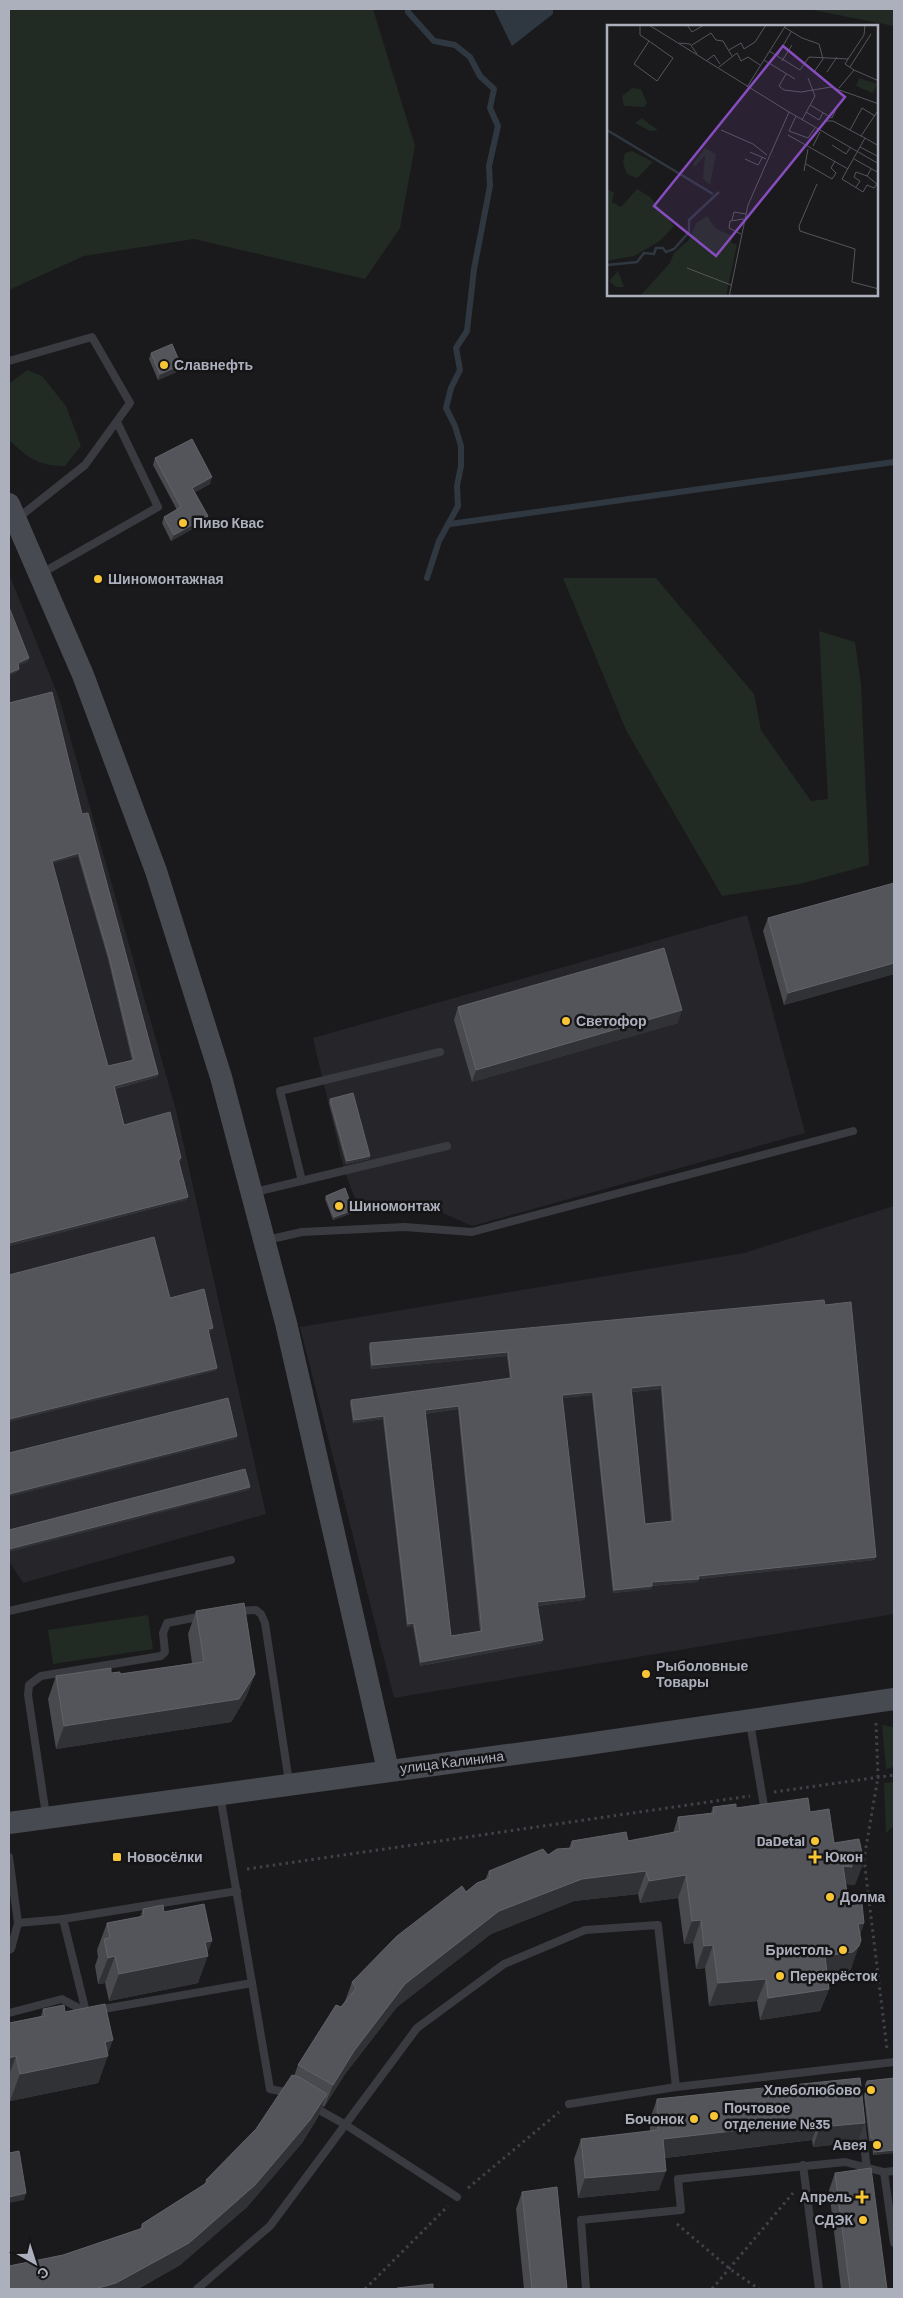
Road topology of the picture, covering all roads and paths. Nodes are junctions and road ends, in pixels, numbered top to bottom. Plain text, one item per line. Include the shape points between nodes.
1 (9, 361) edge
2 (117, 422) junction
3 (13, 511) edge
4 (40, 575) junction
5 (440, 1052) dead end
6 (853, 1131) dead end
7 (447, 1146) dead end
8 (302, 1181) junction
9 (253, 1193) junction
10 (265, 1240) junction
11 (231, 1560) dead end
12 (9, 1611) edge
13 (228, 1612) edge
14 (209, 1615) edge
15 (894, 1699) edge
16 (750, 1721) junction
17 (876, 1722) dead end
18 (388, 1770) junction
19 (894, 1775) edge
20 (878, 1777) junction
21 (289, 1784) junction
22 (219, 1793) junction
23 (762, 1794) junction
24 (765, 1813) edge
25 (47, 1817) junction
26 (9, 1822) edge
27 (9, 1857) edge
28 (233, 1871) junction
29 (237, 1891) junction
30 (63, 1919) junction
31 (18, 1923) junction
32 (9, 1950) edge
33 (252, 1983) junction
34 (86, 2012) junction
35 (9, 2013) edge
36 (891, 2062) edge
37 (855, 2067) junction
38 (856, 2076) edge
39 (676, 2087) junction
40 (569, 2104) dead end
41 (860, 2113) edge
42 (346, 2125) junction
43 (803, 2165) junction
44 (867, 2168) junction
45 (894, 2171) edge
46 (884, 2172) junction
47 (805, 2179) junction
48 (457, 2197) dead end
49 (663, 2212) junction
50 (894, 2243) edge
51 (730, 2269) junction
52 (197, 2289) edge
53 (586, 2289) edge
54 (712, 2289) edge
55 (759, 2289) edge
56 (819, 2289) edge

1 - 2 lane via 92,337 130,403
2 - 3 lane via 85,465
2 - 4 lane via 158,507
3 - 4 main road
4 - 9 main road via 83,675 156,871 221,1077
5 - 8 lane via 280,1091
6 - 10 lane via 472,1232 404,1227 302,1232
7 - 8 lane
8 - 9 lane
9 - 10 main road
10 - 18 main road
11 - 12 lane
13 - 21 lane via 256,1610 265,1623
14 - 25 lane via 167,1623 163,1633 165,1652 161,1656 41,1676 29,1685
15 - 16 main road, улица Калинина
16 - 18 main road, улица Калинина
16 - 23 lane
17 - 20 path
18 - 21 main road, улица Калинина
19 - 20 path
20 - 23 path
20 - 36 path via 864,1859
21 - 22 main road, улица Калинина
22 - 25 main road, улица Калинина
22 - 28 lane
23 - 24 lane
23 - 28 path
25 - 26 main road, улица Калинина
27 - 31 lane
28 - 29 lane
29 - 30 lane
29 - 33 lane
30 - 31 lane
30 - 34 lane
31 - 32 lane
33 - 34 lane
33 - 42 lane via 270,2089 293,2094
34 - 35 lane via 62,1999
36 - 37 lane
37 - 38 lane
37 - 39 lane
39 - 40 lane
39 - 42 lane via 658,1925 585,1930 504,1964 416,2028
41 - 44 lane
42 - 48 lane
42 - 52 lane via 270,2226
43 - 44 lane via 845,2162
43 - 47 lane
43 - 49 lane via 678,2179 681,2210
44 - 46 lane
45 - 46 lane
46 - 50 lane
47 - 51 path
47 - 56 lane
49 - 51 path
49 - 53 lane via 581,2220
51 - 54 path
51 - 55 path

